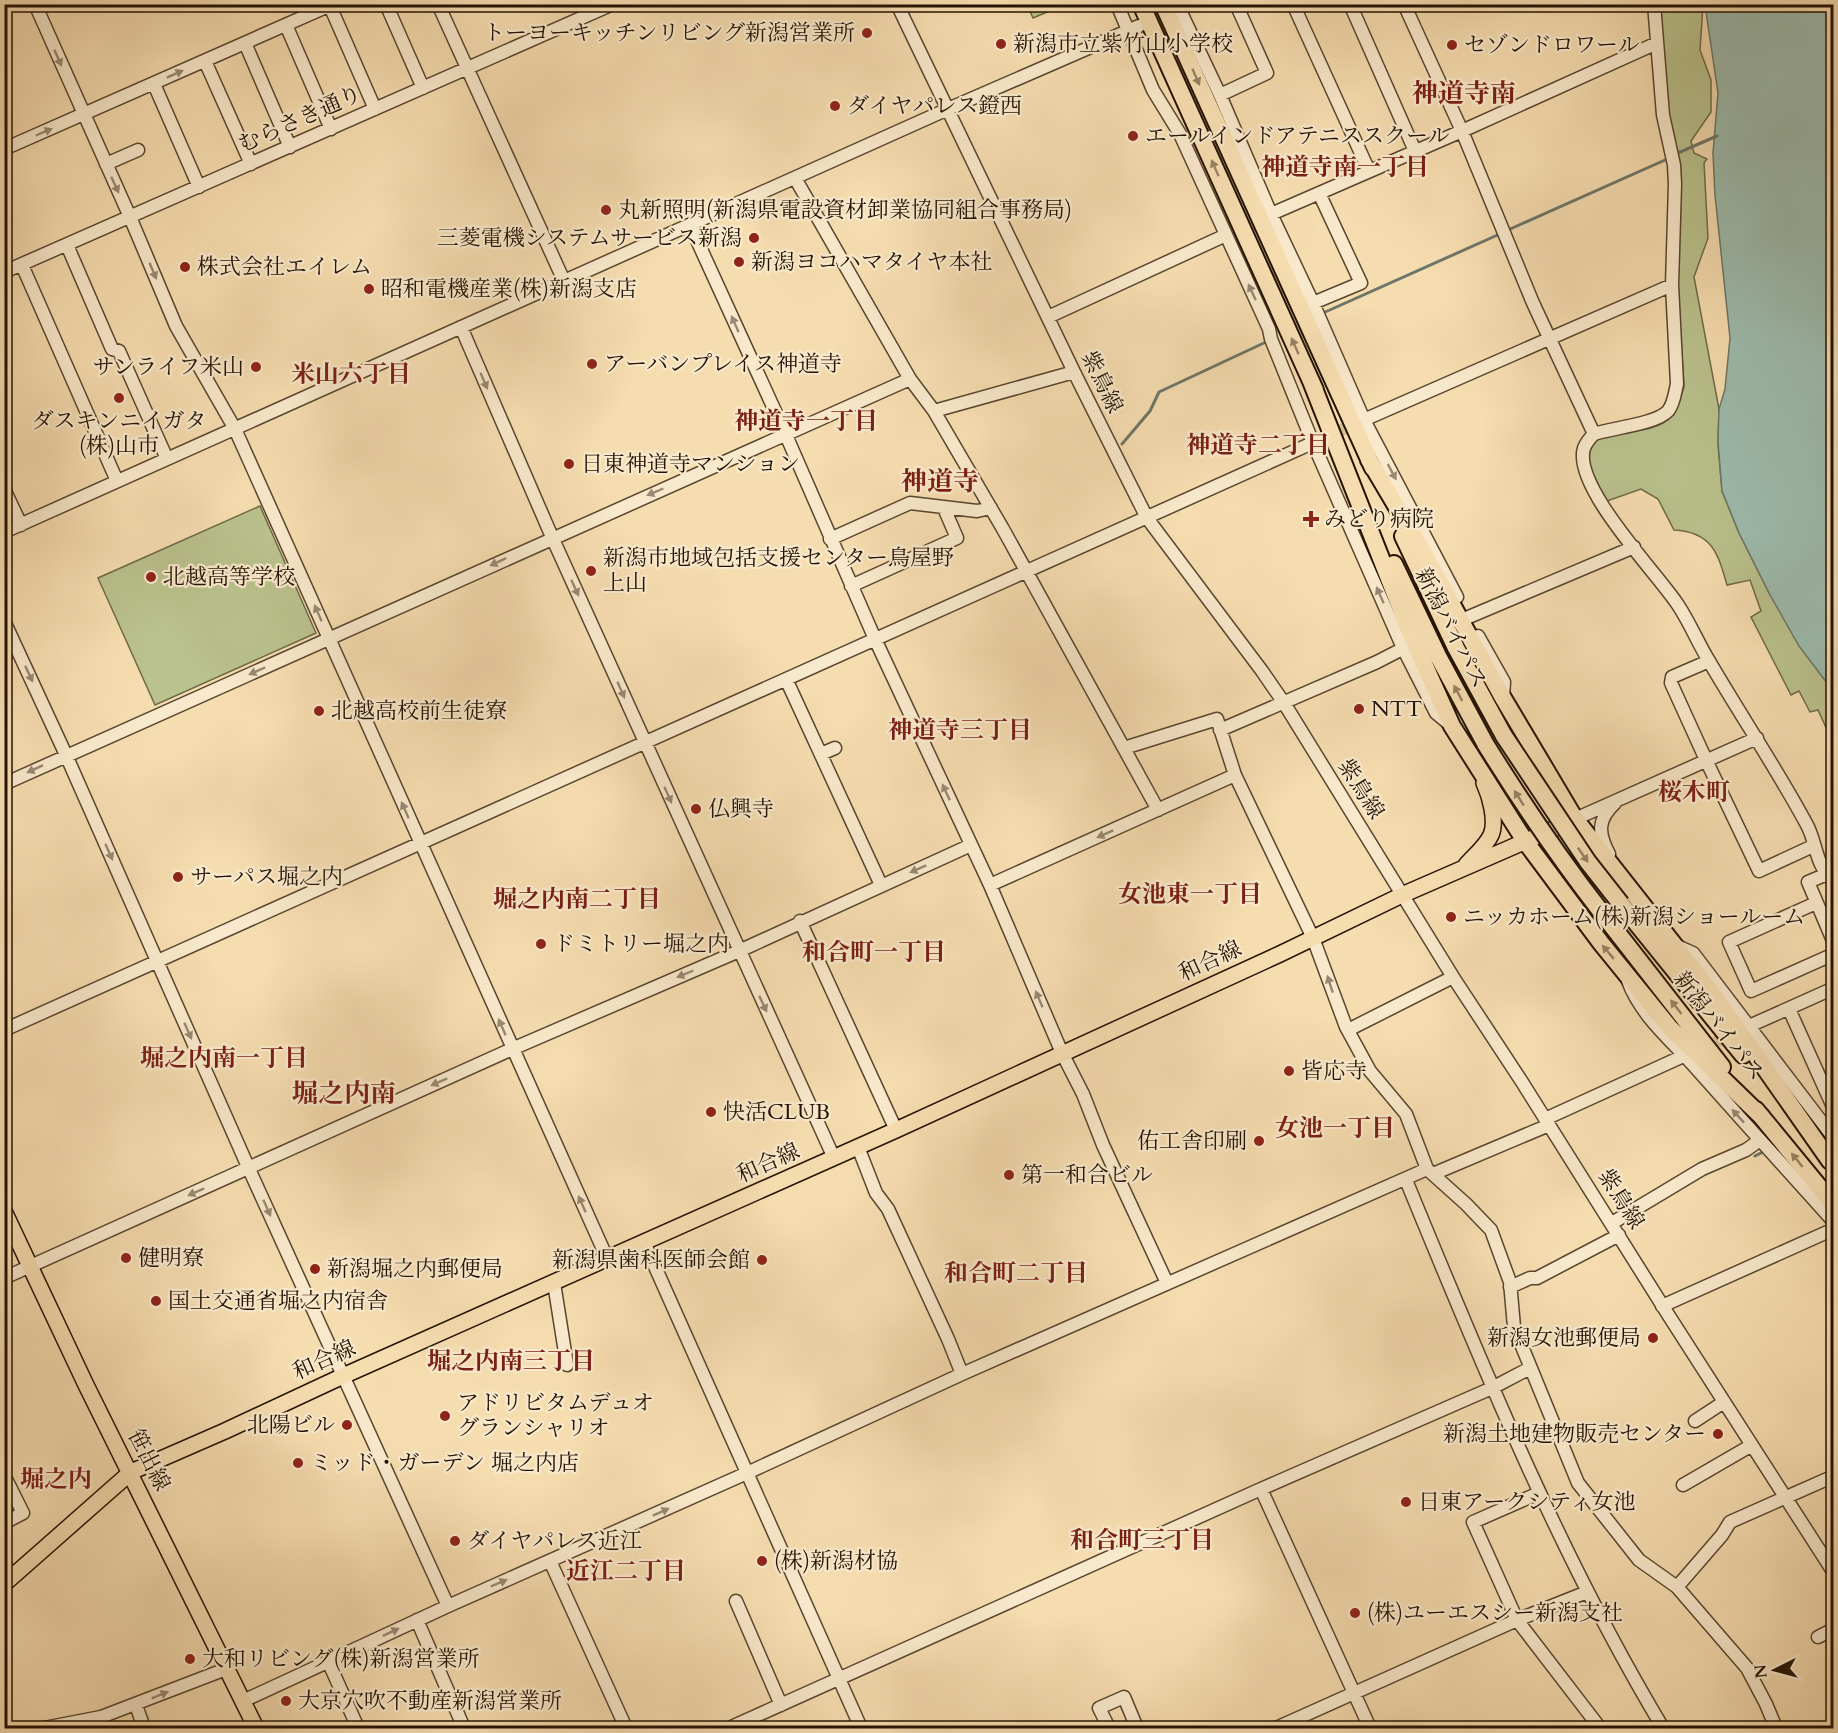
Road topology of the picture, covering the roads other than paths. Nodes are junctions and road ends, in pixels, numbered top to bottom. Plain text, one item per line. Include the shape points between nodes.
1 (35, 4) edge
2 (386, 4) edge
3 (438, 4) edge
4 (579, 4) edge
5 (613, 4) edge
6 (897, 4) edge
7 (1117, 4) edge
8 (1141, 4) edge
9 (1236, 4) edge
10 (1293, 4) edge
11 (1350, 4) edge
12 (1404, 4) edge
13 (1654, 4) edge
14 (331, 5) edge
15 (1176, 7) edge
16 (584, 17) junction
17 (286, 25) junction
18 (1134, 29) junction
19 (245, 43) junction
20 (1657, 43) junction
21 (205, 61) junction
22 (468, 68) junction
23 (154, 84) junction
24 (423, 88) junction
25 (1220, 95) junction
26 (375, 109) junction
27 (948, 109) junction
28 (83, 115) junction
29 (331, 129) junction
30 (1462, 131) junction
31 (290, 147) junction
32 (4, 149) edge
33 (138, 150) dead end
34 (1414, 152) junction
35 (105, 164) junction
36 (251, 164) junction
37 (1368, 171) junction
38 (795, 178) junction
39 (199, 187) junction
40 (1319, 193) junction
41 (1271, 214) junction
42 (130, 217) junction
43 (690, 225) junction
44 (1226, 235) junction
45 (67, 245) junction
46 (22, 265) junction
47 (4, 273) edge
48 (564, 281) junction
49 (1672, 285) junction
50 (1313, 303) junction
51 (1048, 317) junction
52 (461, 327) junction
53 (1551, 338) junction
54 (1074, 372) junction
55 (910, 379) junction
56 (1311, 381) junction
57 (934, 411) junction
58 (1362, 421) junction
59 (235, 429) junction
60 (1594, 434) junction
61 (786, 435) junction
62 (1316, 442) junction
63 (166, 459) junction
64 (1369, 460) junction
65 (117, 481) junction
66 (4, 489) edge
67 (944, 508) junction
68 (991, 508) junction
69 (1147, 518) junction
70 (21, 525) junction
71 (4, 532) edge
72 (552, 537) junction
73 (830, 539) junction
74 (1634, 547) junction
75 (1027, 572) junction
76 (851, 586) junction
77 (1466, 618) junction
78 (4, 621) edge
79 (330, 639) junction
80 (875, 639) junction
81 (1406, 647) junction
82 (1709, 661) junction
83 (786, 679) junction
84 (1503, 698) junction
85 (1284, 703) junction
86 (1452, 726) junction
87 (1220, 730) junction
88 (1757, 738) junction
89 (645, 742) junction
90 (835, 747) dead end
91 (1124, 748) junction
92 (1533, 749) junction
93 (820, 754) junction
94 (66, 755) junction
95 (1473, 759) junction
96 (1706, 760) junction
97 (1235, 775) junction
98 (4, 784) edge
99 (1618, 800) junction
100 (1158, 810) junction
101 (1575, 819) junction
102 (1525, 841) junction
103 (420, 842) junction
104 (971, 845) junction
105 (1813, 846) junction
106 (1612, 866) junction
107 (1462, 869) junction
108 (1830, 877) edge
109 (881, 885) junction
110 (990, 885) junction
111 (1402, 896) junction
112 (1816, 903) junction
113 (800, 921) junction
114 (1585, 922) junction
115 (1313, 938) junction
116 (1833, 943) edge
117 (1677, 946) junction
118 (738, 951) junction
119 (1833, 954) edge
120 (156, 961) junction
121 (1624, 972) junction
122 (1453, 978) junction
123 (1833, 988) edge
124 (1789, 1009) junction
125 (1748, 1027) junction
126 (4, 1030) edge
127 (1348, 1030) junction
128 (512, 1049) junction
129 (1062, 1053) junction
130 (1687, 1054) junction
131 (1833, 1109) edge
132 (1818, 1117) junction
133 (1762, 1118) junction
134 (1547, 1122) junction
135 (896, 1130) junction
136 (1833, 1138) edge
137 (1760, 1140) junction
138 (858, 1147) junction
139 (834, 1158) junction
140 (1832, 1163) edge
141 (249, 1169) junction
142 (1430, 1172) junction
143 (1406, 1180) junction
144 (1833, 1205) edge
145 (4, 1211) edge
146 (1833, 1222) edge
147 (1612, 1223) junction
148 (1833, 1229) edge
149 (1619, 1235) junction
150 (644, 1242) junction
151 (607, 1258) junction
152 (31, 1265) junction
153 (4, 1278) edge
154 (554, 1283) junction
155 (1167, 1283) junction
156 (1510, 1287) junction
157 (1662, 1306) junction
158 (567, 1365) dead end
159 (1530, 1368) junction
160 (962, 1374) junction
161 (343, 1376) junction
162 (1492, 1388) junction
163 (1724, 1402) junction
164 (1695, 1420) dead end
165 (1752, 1445) junction
166 (131, 1472) junction
167 (747, 1473) junction
168 (4, 1475) edge
169 (1833, 1476) edge
170 (1683, 1485) dead end
171 (1261, 1489) junction
172 (1539, 1493) junction
173 (1785, 1497) junction
174 (4, 1523) edge
175 (550, 1561) junction
176 (4, 1562) edge
177 (1833, 1573) edge
178 (8, 1581) edge
179 (1677, 1587) junction
180 (1587, 1592) junction
181 (736, 1601) dead end
182 (448, 1606) junction
183 (417, 1620) junction
184 (1517, 1620) junction
185 (1833, 1629) edge
186 (1818, 1637) dead end
187 (328, 1661) junction
188 (226, 1669) junction
189 (838, 1679) junction
190 (1354, 1694) junction
191 (243, 1701) junction
192 (136, 1705) junction
193 (781, 1705) junction
194 (44, 1728) edge
195 (144, 1728) edge
196 (256, 1728) edge
197 (358, 1728) edge
198 (465, 1728) edge
199 (626, 1728) edge
200 (729, 1728) edge
201 (861, 1728) edge
202 (1109, 1728) edge
203 (1137, 1728) edge
204 (1276, 1728) edge
205 (1370, 1728) edge
206 (1600, 1728) edge
207 (1663, 1728) edge
208 (1776, 1728) edge

1 -> 28 street
2 - 24 street
3 - 22 street
4 - 16 street
5 - 16 street, むらさき通り
6 - 27 street, 紫鳥線
7 - 18 street
56 -> 8 highway, 新潟バイパス
9 - 25 street via 1267,74
10 - 37 street
11 - 34 street
12 - 30 street
13 - 20 street
14 - 17 street
14 - 26 street
15 - 25 street
15 -> 64 highway, 新潟バイパス
16 - 22 street, むらさき通り
17 - 19 street
17 - 29 street
18 - 27 street
18 - 44 street via 1153,90 1180,134
19 - 21 street
19 - 31 street
20 - 30 street
20 - 49 street via 1663,115 1674,165
23 -> 21 street
21 - 36 street
22 - 24 street, むらさき通り
22 - 48 street
23 - 28 street
23 - 39 street
24 - 26 street, むらさき通り
25 - 41 street
26 - 29 street, むらさき通り
27 - 38 street
27 - 51 street, 紫鳥線
32 -> 28 street
28 - 35 street
29 - 31 street, むらさき通り
30 - 34 street
30 - 53 street
31 - 36 street, むらさき通り
33 - 35 street
34 - 37 street
35 -> 42 street
36 - 39 street, むらさき通り
37 - 40 street
38 - 43 street
38 - 55 street
39 - 42 street, むらさき通り
40 - 41 street
40 - 50 street via 1361,283
41 - 50 street
42 - 45 street, むらさき通り
42 -> 59 street via 176,326
43 - 48 street
61 -> 43 street
44 - 51 street
62 -> 44 street
45 - 46 street, むらさき通り
45 - 63 street via 112,350 119,351
46 - 47 street, むらさき通り
46 - 65 street
48 - 52 street
49 - 53 street
49 - 60 street via 1675,396 1667,411 1654,419
50 - 58 street
51 - 54 street, 紫鳥線
52 - 59 street
52 -> 72 street
53 - 58 street
53 - 60 street
54 - 57 street
54 - 69 street, 紫鳥線
55 - 57 street
55 - 61 street
56 - 86 highway via 1412,637
133 -> 56 highway, 新潟バイパス, bridge via 1545,837 1486,745 1433,645
57 - 68 street
58 -> 77 street
59 - 63 street
79 -> 59 street
60 - 74 street via 1583,450 1586,473 1600,503
61 -> 72 street
61 - 73 street
62 - 69 street
81 -> 62 street
63 - 65 street
64 - 84 highway
64 -> 140 highway, 新潟バイパス, bridge via 1451,638 1504,736 1551,808 1621,904
65 - 70 street
66 - 70 street
67 - 68 street via 977,512
67 - 73 street via 910,503
67 - 76 street via 957,538
68 - 75 street
69 - 75 street
69 - 85 street, 紫鳥線
70 - 71 street
72 -> 79 street
72 -> 89 street
73 - 76 street
74 - 77 street
74 - 82 street via 1679,606
75 - 80 street
75 - 91 street
76 - 80 street
77 - 84 street via 1504,682
78 -> 94 street
79 -> 94 street
103 -> 79 street
80 - 83 street
104 -> 80 street
81 - 85 street
81 - 86 street via 1436,713
82 - 88 street
82 - 96 street via 1672,677 1671,683
83 - 89 street
83 - 93 street
84 - 92 highway
85 - 87 street
85 - 111 street, 紫鳥線
86 - 95 highway
87 - 91 street via 1216,719
87 - 97 street
88 - 96 street
88 - 105 street via 1813,836
89 - 103 street
89 -> 118 street
90 - 93 street
91 - 100 street
92 - 101 highway
92 - 102 highway via 1541,783 1540,810 1535,829
93 - 109 street
94 -> 98 street
94 -> 120 street
95 - 102 highway
95 - 107 main road via 1488,794 1493,829
96 - 99 street
96 - 105 street via 1759,871
97 - 100 street
97 - 115 street
99 - 101 street
99 - 106 street via 1607,811 1600,830
100 -> 110 street
101 - 102 main road, 和合線
101 - 106 highway
101 - 114 highway via 1557,833 1552,849
102 - 107 main road, 和合線
102 - 114 highway
103 - 120 street
128 -> 103 street
104 -> 109 street
104 - 110 street
105 - 108 street
106 - 117 highway
107 - 111 main road, 和合線
108 - 112 street via 1808,882
109 - 113 street
129 -> 110 street
111 - 115 main road, 和合線
111 - 122 street, 紫鳥線
112 - 116 street
112 - 119 street via 1728,942 1751,991
113 - 118 street
113 - 135 street
121 -> 114 highway
127 -> 115 street
115 - 129 main road, 和合線
117 - 125 street via 1694,953
117 - 140 highway
118 -> 128 street
118 -> 139 street
120 - 126 street
120 -> 141 street
121 - 130 street via 1634,998 1653,1023
121 - 133 highway via 1671,1028
122 - 127 street
122 - 134 street, 紫鳥線
123 - 124 street
124 - 125 street
124 - 131 street
125 - 132 street
127 - 142 street via 1370,1071 1406,1114
128 -> 141 street
151 -> 128 street
129 - 135 main road, 和合線
129 - 155 street
130 - 134 street
137 -> 130 street
131 - 132 street
132 - 136 street
144 -> 133 highway, 新潟バイパス
134 - 142 street
134 - 147 street, 紫鳥線
135 - 138 main road, 和合線
137 - 146 street
137 - 147 street via 1702,1169
138 - 139 main road, 和合線
138 - 160 street
139 - 150 main road, 和合線
141 -> 152 street
141 -> 161 street
142 - 143 street
142 - 156 street via 1491,1230
143 - 155 street
143 - 162 street
145 - 152 main road, 笹出線
147 - 149 street, 紫鳥線
148 - 157 street
149 - 156 street via 1537,1278
149 - 157 street, 紫鳥線
150 - 151 main road, 和合線
150 - 167 street
151 - 154 main road, 和合線
152 - 153 street
152 - 166 main road, 笹出線
154 - 158 street
154 - 161 main road, 和合線
155 - 160 street
156 - 159 street via 1514,1327
157 - 163 street, 紫鳥線
159 - 162 street
159 - 179 street via 1578,1483 1639,1560
160 - 167 street
161 - 166 main road, 和合線
161 - 182 street
162 - 171 street
162 - 172 street
163 - 164 street
163 - 165 street, 紫鳥線
165 - 170 street
165 - 173 street, 紫鳥線
166 - 178 main road, 和合線
166 - 188 main road, 笹出線
175 -> 167 street
167 - 189 street
168 - 174 street via 23,1513
169 - 173 street
171 - 189 street
171 - 190 street
172 - 180 street
172 - 184 street via 1473,1522
173 - 177 street, 紫鳥線
173 - 179 street via 1730,1522
182 -> 175 street
175 - 199 street
176 - 178 street
179 - 208 street via 1747,1668
180 - 184 street
180 - 207 street
181 - 193 street
182 - 183 street
187 -> 183 street
183 - 198 street
184 - 190 street
184 - 206 street
185 - 186 street
187 - 191 street
187 - 197 street
188 - 191 main road, 笹出線
192 -> 188 street
189 - 193 street
189 - 201 street
190 - 204 street
190 - 205 street
191 - 196 main road, 笹出線
192 - 194 street via 101,1717
192 - 195 street
193 - 200 street
202 - 203 street via 1099,1708 1124,1697

